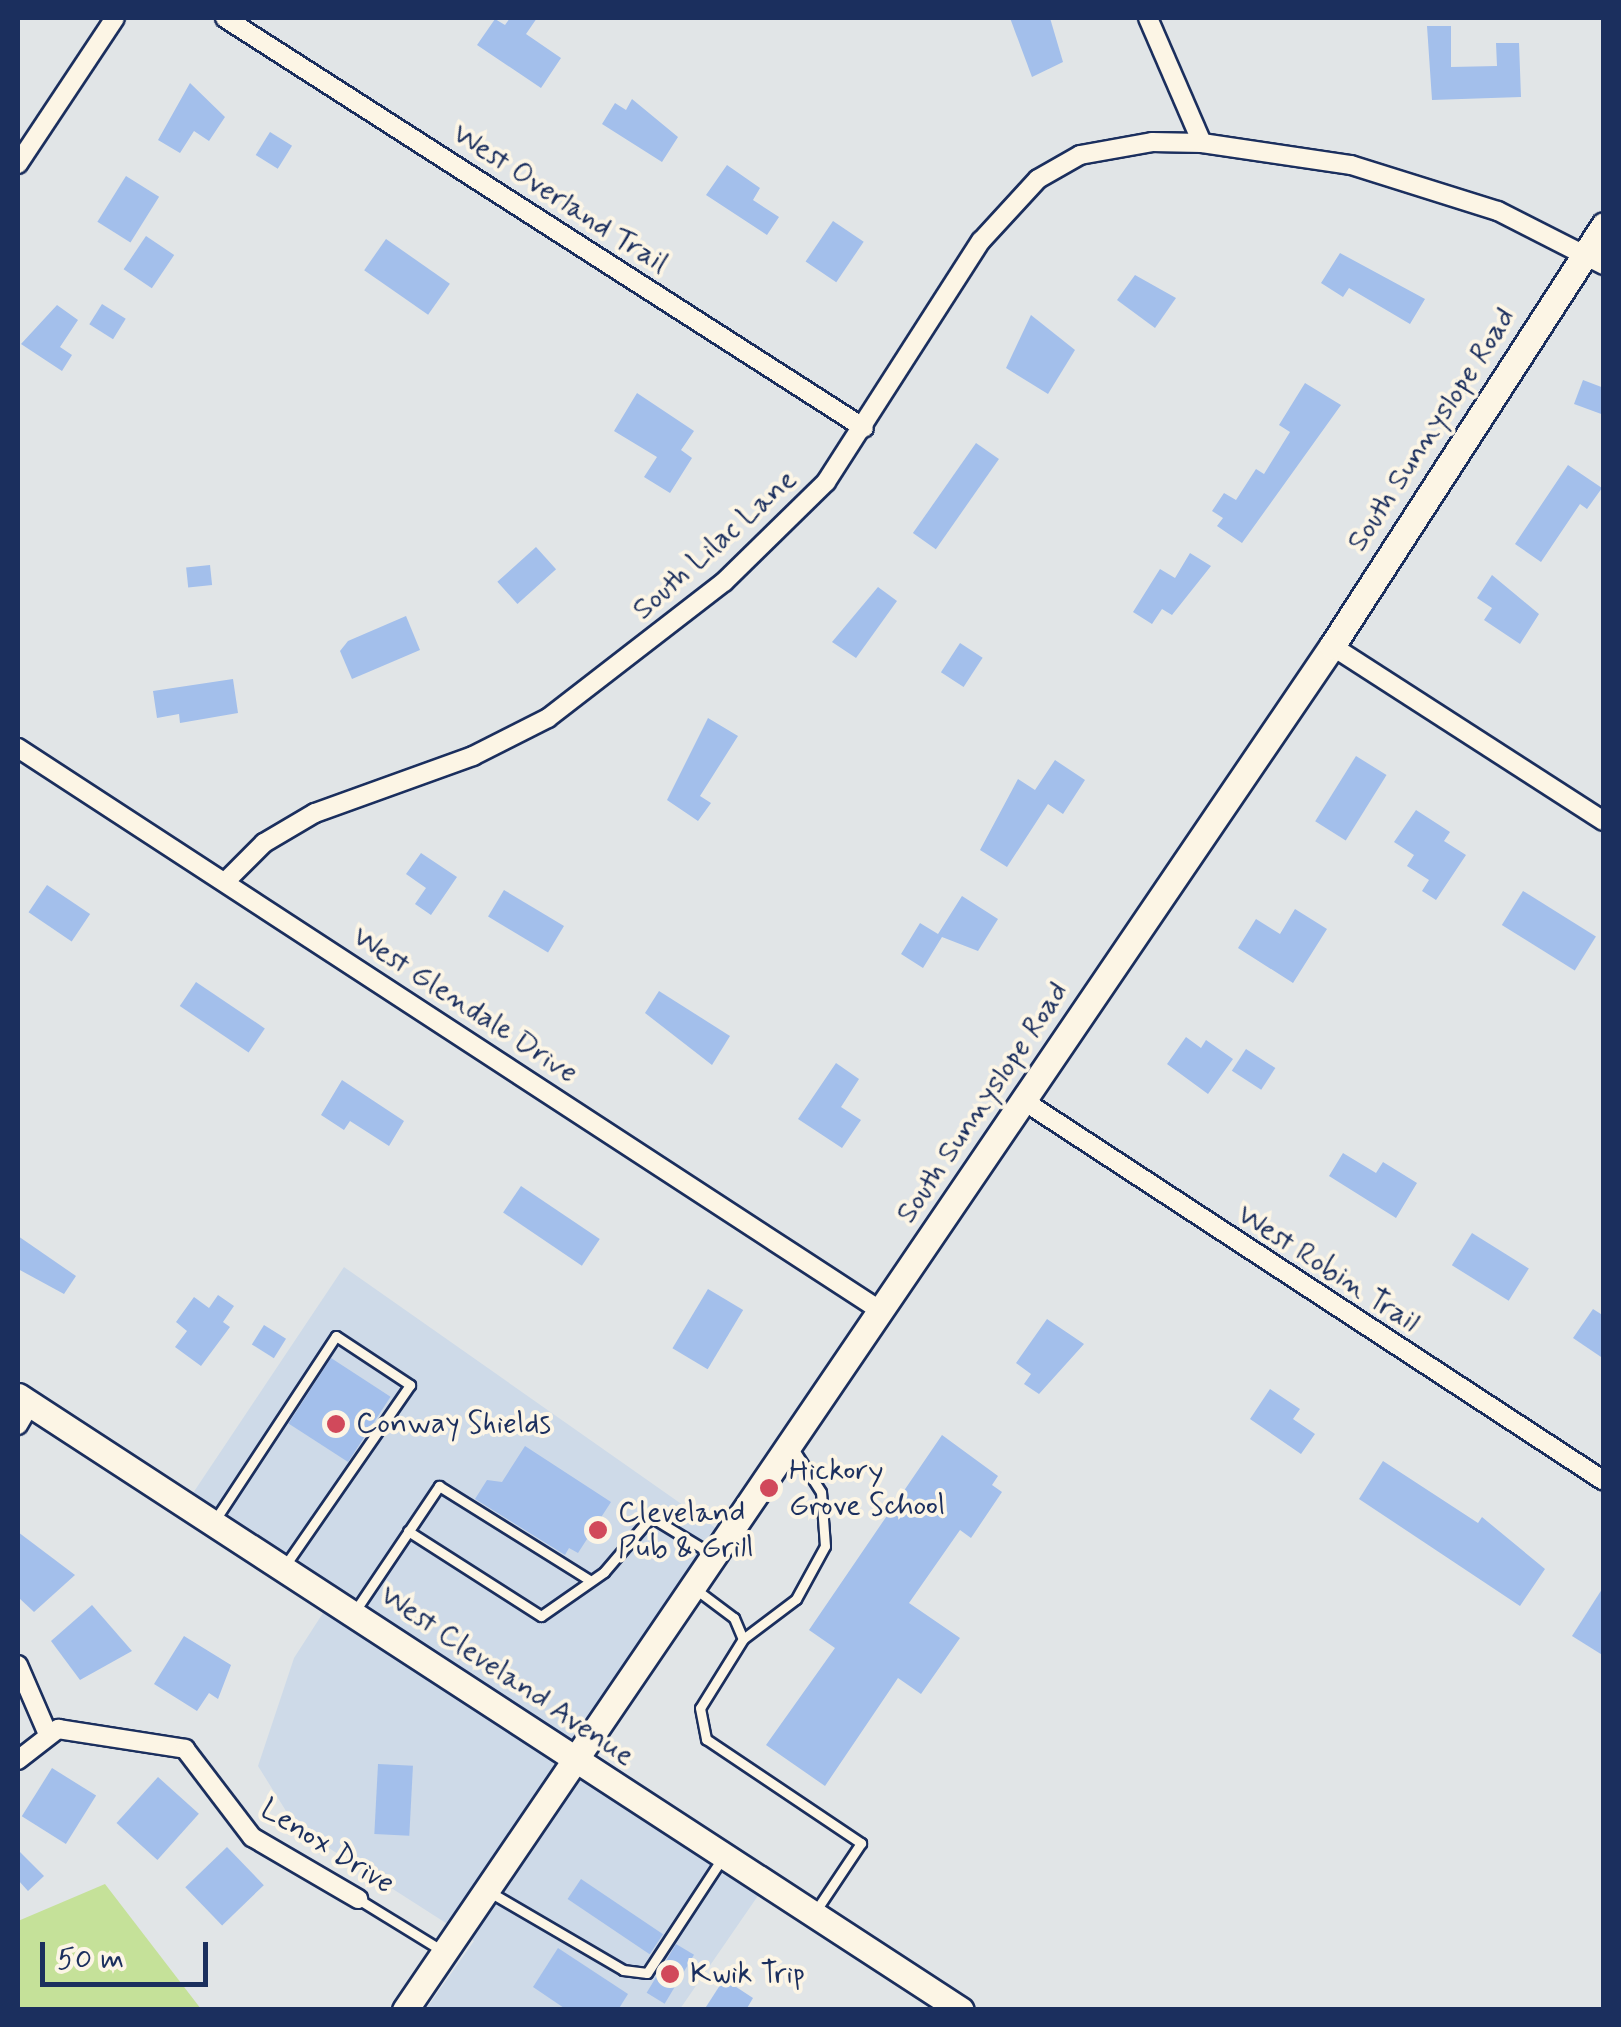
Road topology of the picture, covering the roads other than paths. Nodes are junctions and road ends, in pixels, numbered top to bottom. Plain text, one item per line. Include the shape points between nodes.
1 (115, 18) edge
2 (225, 18) edge
3 (1148, 18) edge
4 (1202, 143) junction
5 (18, 164) edge
6 (1604, 225) edge
7 (1594, 259) edge
8 (864, 428) junction
9 (1332, 646) junction
10 (18, 748) edge
11 (1604, 821) edge
12 (225, 882) junction
13 (1024, 1101) junction
14 (881, 1311) junction
15 (22, 1408) edge
16 (790, 1444) junction
17 (1604, 1481) edge
18 (213, 1523) junction
19 (408, 1532) junction
20 (714, 1556) junction
21 (284, 1567) junction
22 (588, 1580) junction
23 (692, 1587) junction
24 (353, 1614) junction
25 (743, 1639) junction
26 (18, 1664) edge
27 (48, 1732) junction
28 (18, 1760) edge
29 (574, 1760) junction
30 (724, 1857) junction
31 (485, 1890) junction
32 (358, 1899) joint
33 (814, 1915) junction
34 (444, 1951) junction
35 (404, 2010) edge
36 (961, 2010) edge

1 - 5 street
2 - 8 street, West Overland Trail
3 - 4 street
4 - 7 street, South Lilac Lane via 1314,157 1444,190
4 - 8 street, South Lilac Lane via 1100,149 1038,179 981,241
6 - 7 street, South Sunnyslope Road
7 - 9 street, South Sunnyslope Road
8 - 12 street, South Lilac Lane via 776,536 548,718 472,756 287,827
9 - 11 street
9 - 13 street, South Sunnyslope Road
10 - 12 street, West Glendale Drive
12 - 14 street, West Glendale Drive
13 - 14 street, South Sunnyslope Road
13 - 17 street, West Robin Trail
14 - 16 street, South Sunnyslope Road
15 - 18 street, West Cleveland Avenue
16 - 20 street, South Sunnyslope Road
16 - 25 lane via 822,1492 825,1546 796,1599
18 - 21 street, West Cleveland Avenue
18 - 21 lane via 336,1336 410,1384
19 - 22 lane via 541,1616
19 - 22 lane via 439,1486
19 - 24 lane
20 - 22 lane via 651,1517
20 - 23 street, South Sunnyslope Road
21 - 24 street, West Cleveland Avenue
23 - 25 lane via 734,1618
23 - 29 street, South Sunnyslope Road
24 - 29 street, West Cleveland Avenue
25 - 33 lane via 700,1708 706,1739 860,1843
26 - 27 street
27 - 28 street
27 - 32 street, Lenox Drive via 121,1733 185,1748 252,1837
29 - 30 street, West Cleveland Avenue
29 - 31 street, South Sunnyslope Road
30 - 31 lane via 647,1973 624,1970
30 - 33 street, West Cleveland Avenue
31 - 34 street, South Sunnyslope Road
32 - 34 lane, Lenox Drive
33 - 36 street, West Cleveland Avenue
34 - 35 street, South Sunnyslope Road

